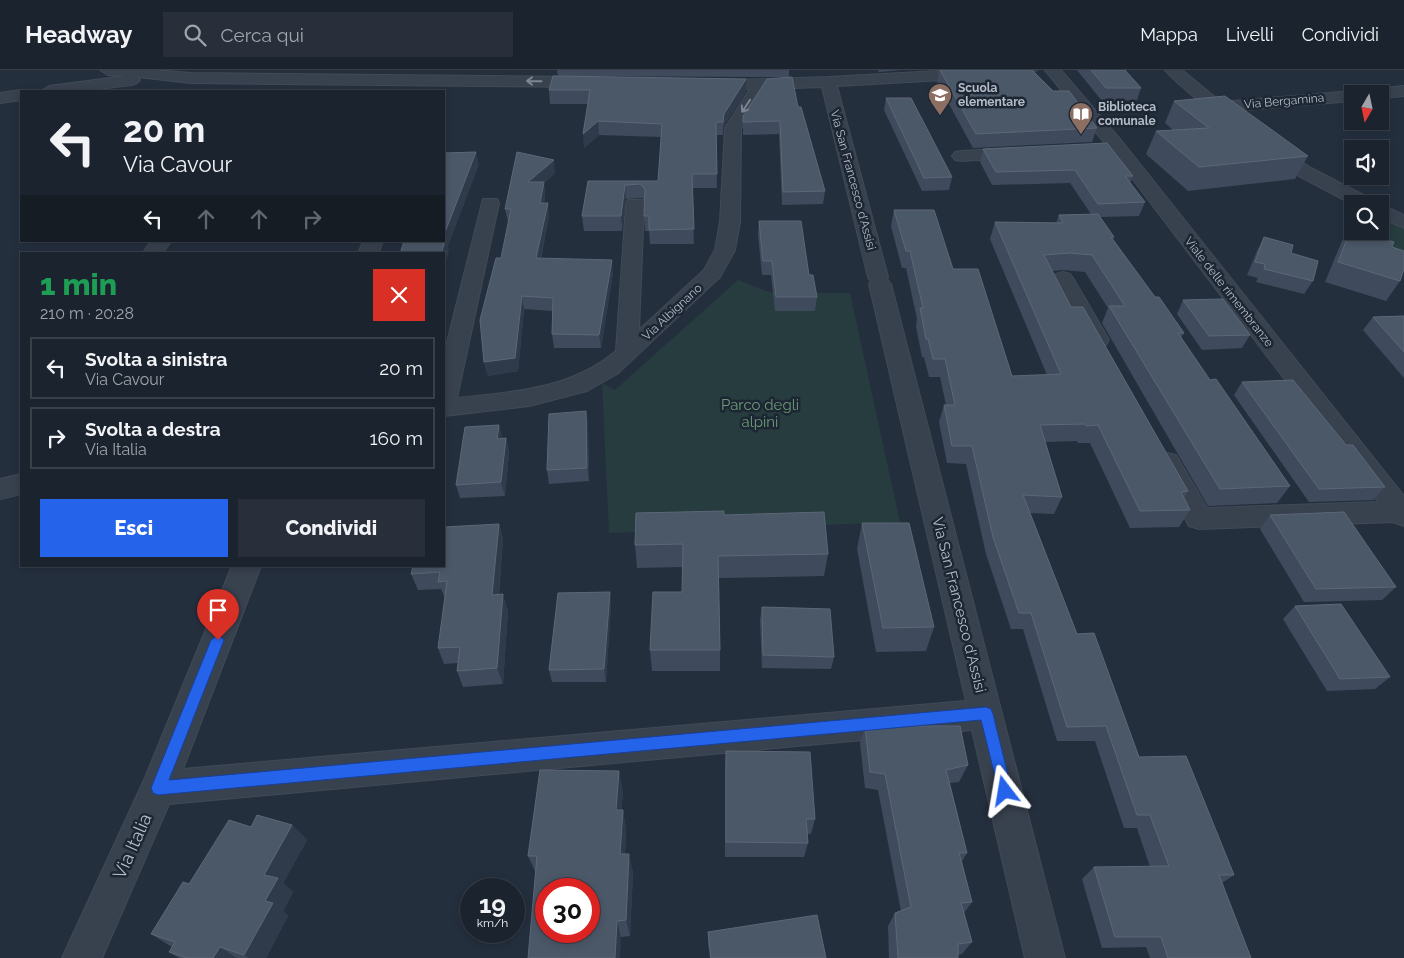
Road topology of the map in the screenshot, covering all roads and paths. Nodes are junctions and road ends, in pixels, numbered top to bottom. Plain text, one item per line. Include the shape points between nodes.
1 (108, 70) edge
2 (1029, 70) edge
3 (1053, 70) edge
4 (1172, 70) edge
5 (982, 71) edge
6 (859, 75) edge
7 (159, 76) junction
8 (439, 80) edge
9 (603, 82) edge
10 (828, 82) junction
11 (696, 84) edge
12 (760, 85) junction
13 (56, 90) edge
14 (1404, 91) edge
15 (1389, 93) edge
16 (20, 95) edge
17 (1344, 97) edge
18 (0, 98) edge
19 (1216, 107) junction
20 (1037, 152) edge
21 (961, 156) dead end
22 (1349, 195) edge
23 (490, 202) dead end
24 (636, 204) dead end
25 (1389, 214) edge
26 (1404, 222) edge
27 (1063, 278) dead end
28 (627, 353) junction
29 (1112, 364) edge
30 (445, 399) edge
31 (445, 408) edge
32 (1155, 442) edge
33 (20, 484) edge
34 (0, 489) edge
35 (1284, 490) edge
36 (1402, 514) edge
37 (1301, 515) junction
38 (247, 567) edge
39 (986, 714) junction
40 (158, 788) junction
41 (1045, 957) edge
42 (82, 958) edge

1 - 7 street
2 - 5 street
3 - 36 street, Viale delle rimembranze via 1109,149
4 - 19 street
5 - 6 street
6 - 10 street
7 - 8 street
7 - 13 street
9 -> 8 street
10 - 12 street
10 - 39 street, Via San Francesco d'Assisi
11 - 12 street
12 -> 28 street, Via Albignano via 733,128 730,222 725,250 713,273
14 - 15 street
16 - 18 street
17 - 19 street, Via Bergamina
19 - 22 street via 1305,172
20 - 21 street
23 - 30 street
24 - 28 street
25 - 26 street
27 - 29 street
28 - 31 street, Via Albignano via 579,385 529,398
32 - 37 street via 1199,519
33 - 34 street
35 - 37 street
36 - 37 street
38 - 40 street, Via Italia
39 - 40 street
39 - 41 street, Via San Francesco d'Assisi
40 - 42 street, Via Italia

